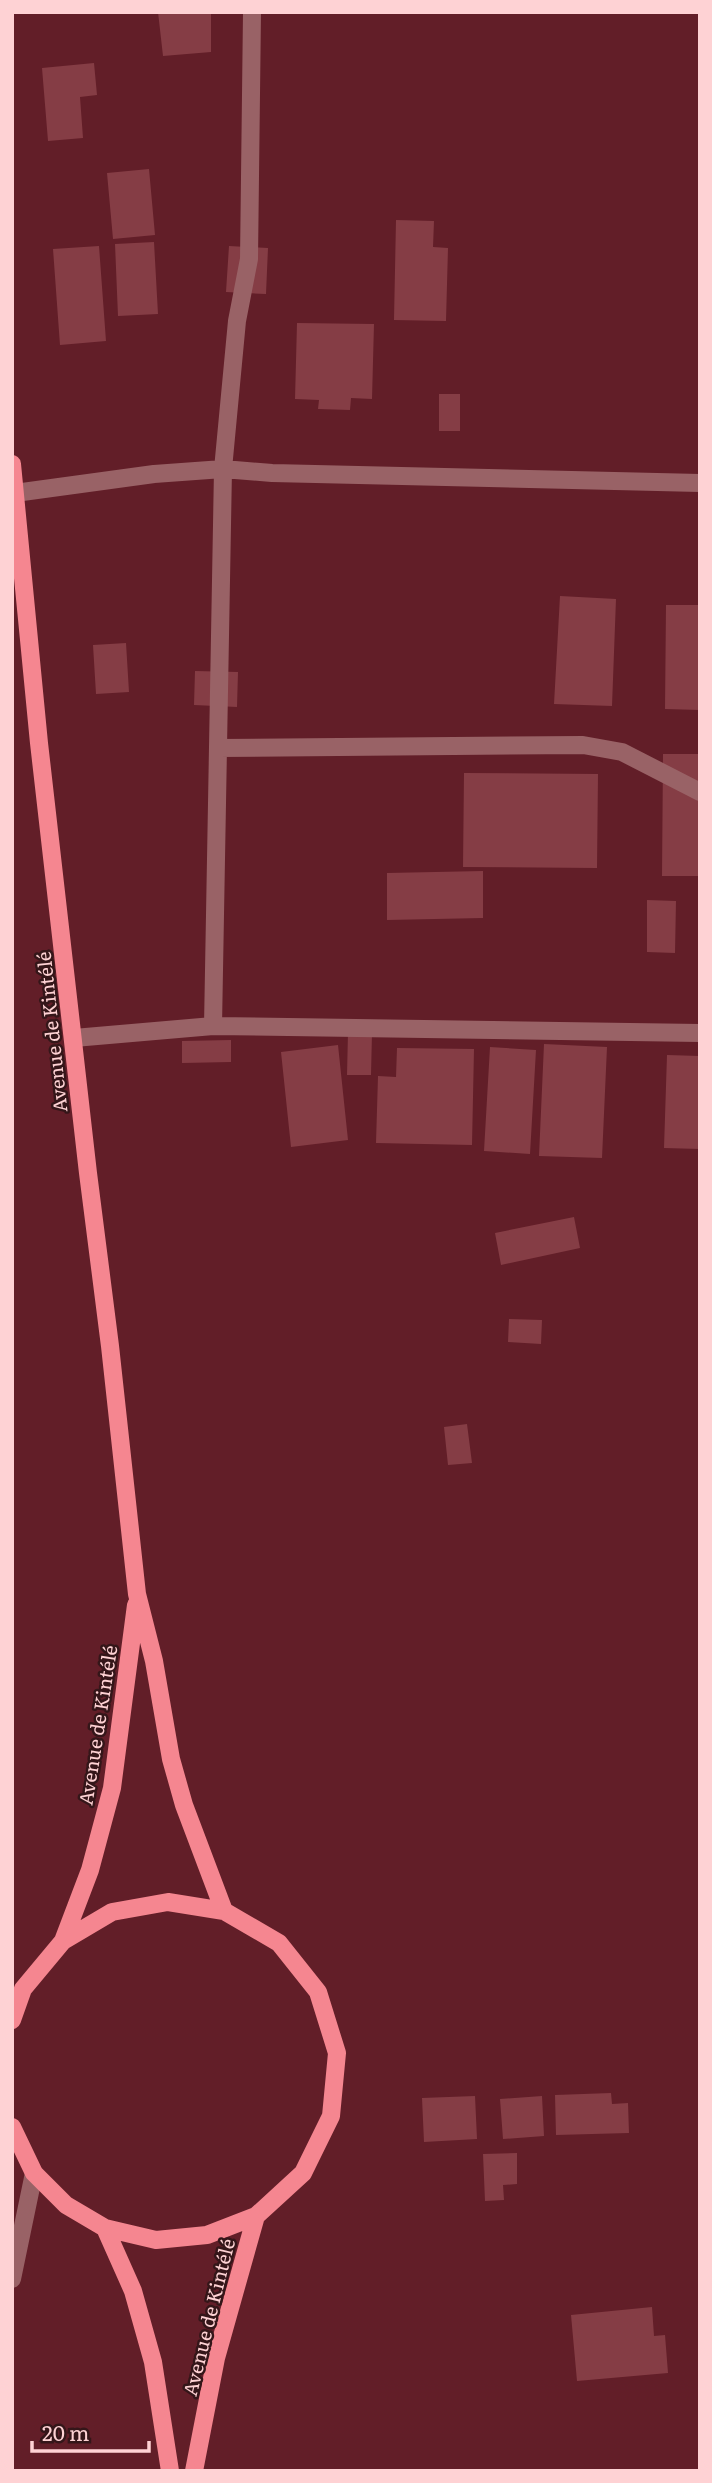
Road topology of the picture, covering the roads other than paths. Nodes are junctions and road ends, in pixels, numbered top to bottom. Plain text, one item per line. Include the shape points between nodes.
1 (251, 12) edge
2 (12, 464) edge
3 (223, 469) junction
4 (700, 483) edge
5 (15, 493) junction
6 (218, 748) junction
7 (700, 792) edge
8 (213, 1026) junction
9 (700, 1032) edge
10 (74, 1038) junction
11 (137, 1594) junction
12 (224, 1911) junction
13 (63, 1941) junction
14 (17, 1987) edge
15 (12, 2020) edge
16 (12, 2127) edge
17 (34, 2173) junction
18 (256, 2216) junction
19 (105, 2228) junction
20 (12, 2279) edge
21 (170, 2471) edge
22 (194, 2471) edge

1 - 3 street via 249,259 237,321
2 - 5 main road, Avenue de Kintélé
3 - 4 street
3 - 5 street
3 - 6 street
5 - 10 main road, Avenue de Kintélé
6 - 7 street via 583,745 622,752
6 - 8 street
8 - 9 street
8 - 10 street
10 - 11 main road, Avenue de Kintélé
11 - 12 main road, Avenue de Kintélé via 171,1759
11 - 13 main road, Avenue de Kintélé via 112,1788 90,1870
12 - 13 main road, Avenue de Kintélé via 168,1902 112,1912
12 - 18 main road, Avenue de Kintélé via 279,1943 318,1992 337,2053 331,2116 303,2173
13 - 14 main road, Avenue de Kintélé
14 - 15 main road, Avenue de Kintélé
16 - 17 main road, Avenue de Kintélé
17 - 19 main road, Avenue de Kintélé via 66,2206
17 - 20 street
18 - 19 main road, Avenue de Kintélé via 207,2235 156,2240
18 - 22 main road, Avenue de Kintélé via 215,2358
19 - 21 main road, Avenue de Kintélé via 133,2291 153,2362

